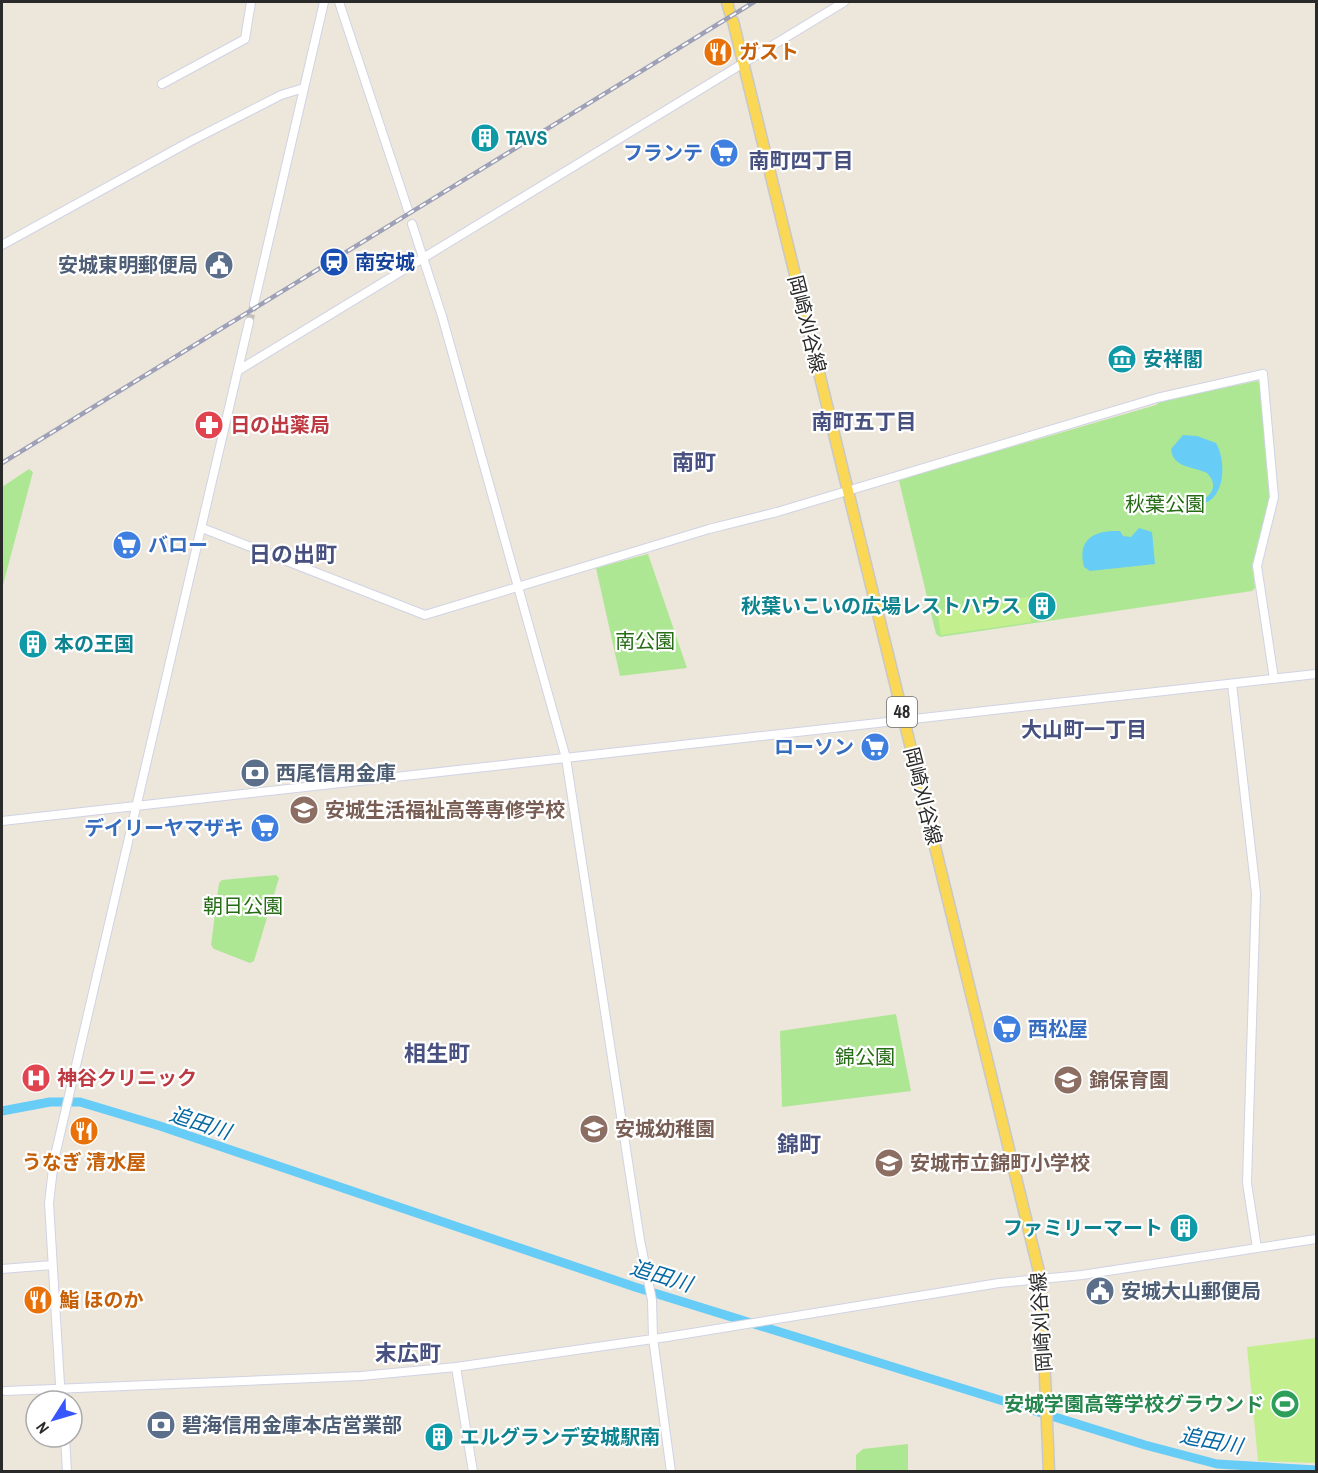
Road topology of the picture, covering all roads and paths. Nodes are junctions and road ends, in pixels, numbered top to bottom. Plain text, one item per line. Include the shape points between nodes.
1 (251, 2) edge
2 (324, 2) edge
3 (339, 2) edge
4 (844, 2) edge
5 (730, 12) edge
6 (742, 63) junction
7 (162, 84) dead end
8 (304, 88) junction
9 (408, 210) dead end
10 (412, 224) dead end
11 (2, 245) edge
12 (422, 257) junction
13 (254, 304) tunnel mouth
14 (249, 321) tunnel mouth
15 (239, 370) junction
16 (847, 489) junction
17 (202, 528) junction
18 (518, 587) junction
19 (1317, 674) edge
20 (1274, 680) junction
21 (1232, 684) junction
22 (904, 720) junction
23 (566, 758) junction
24 (138, 805) junction
25 (2, 821) edge
26 (1317, 1239) edge
27 (1257, 1248) junction
28 (52, 1265) junction
29 (2, 1269) edge
30 (1041, 1280) junction
31 (653, 1338) junction
32 (456, 1367) junction
33 (60, 1388) junction
34 (6, 1391) dead end
35 (66, 1449) edge
36 (67, 1472) edge
37 (473, 1472) edge
38 (671, 1472) edge
39 (1049, 1472) edge

1 - 7 street via 244,39
2 - 8 street
3 - 9 street
4 - 6 street
5 - 6 main road, 岡崎刈谷線 / 48
6 - 12 street
6 - 16 main road, 岡崎刈谷線 / 48
8 - 11 street via 281,95 189,142
8 - 13 street
10 - 12 street
12 - 15 street
12 - 18 street
14 - 15 street
15 - 17 street
16 - 18 street
16 - 20 street via 906,475 1158,398 1263,374 1274,497 1257,566
16 - 22 main road, 岡崎刈谷線 / 48
17 - 18 street via 425,615
17 - 24 street
18 - 23 street
19 - 20 street
20 - 21 street
21 - 22 street
21 - 27 street via 1256,893 1247,1183
22 - 23 street
22 - 30 main road, 岡崎刈谷線 / 48
23 - 24 street
23 - 31 street via 639,1240 652,1300
24 - 25 street
24 - 28 street via 54,1160 49,1203
26 - 27 street
27 - 30 street
28 - 29 street
28 - 33 street
30 - 31 street via 999,1283
30 - 39 main road, 岡崎刈谷線 / 48
31 - 32 street
31 - 38 street
32 - 33 street via 361,1376
32 - 37 street
33 - 34 street
35 - 36 street

